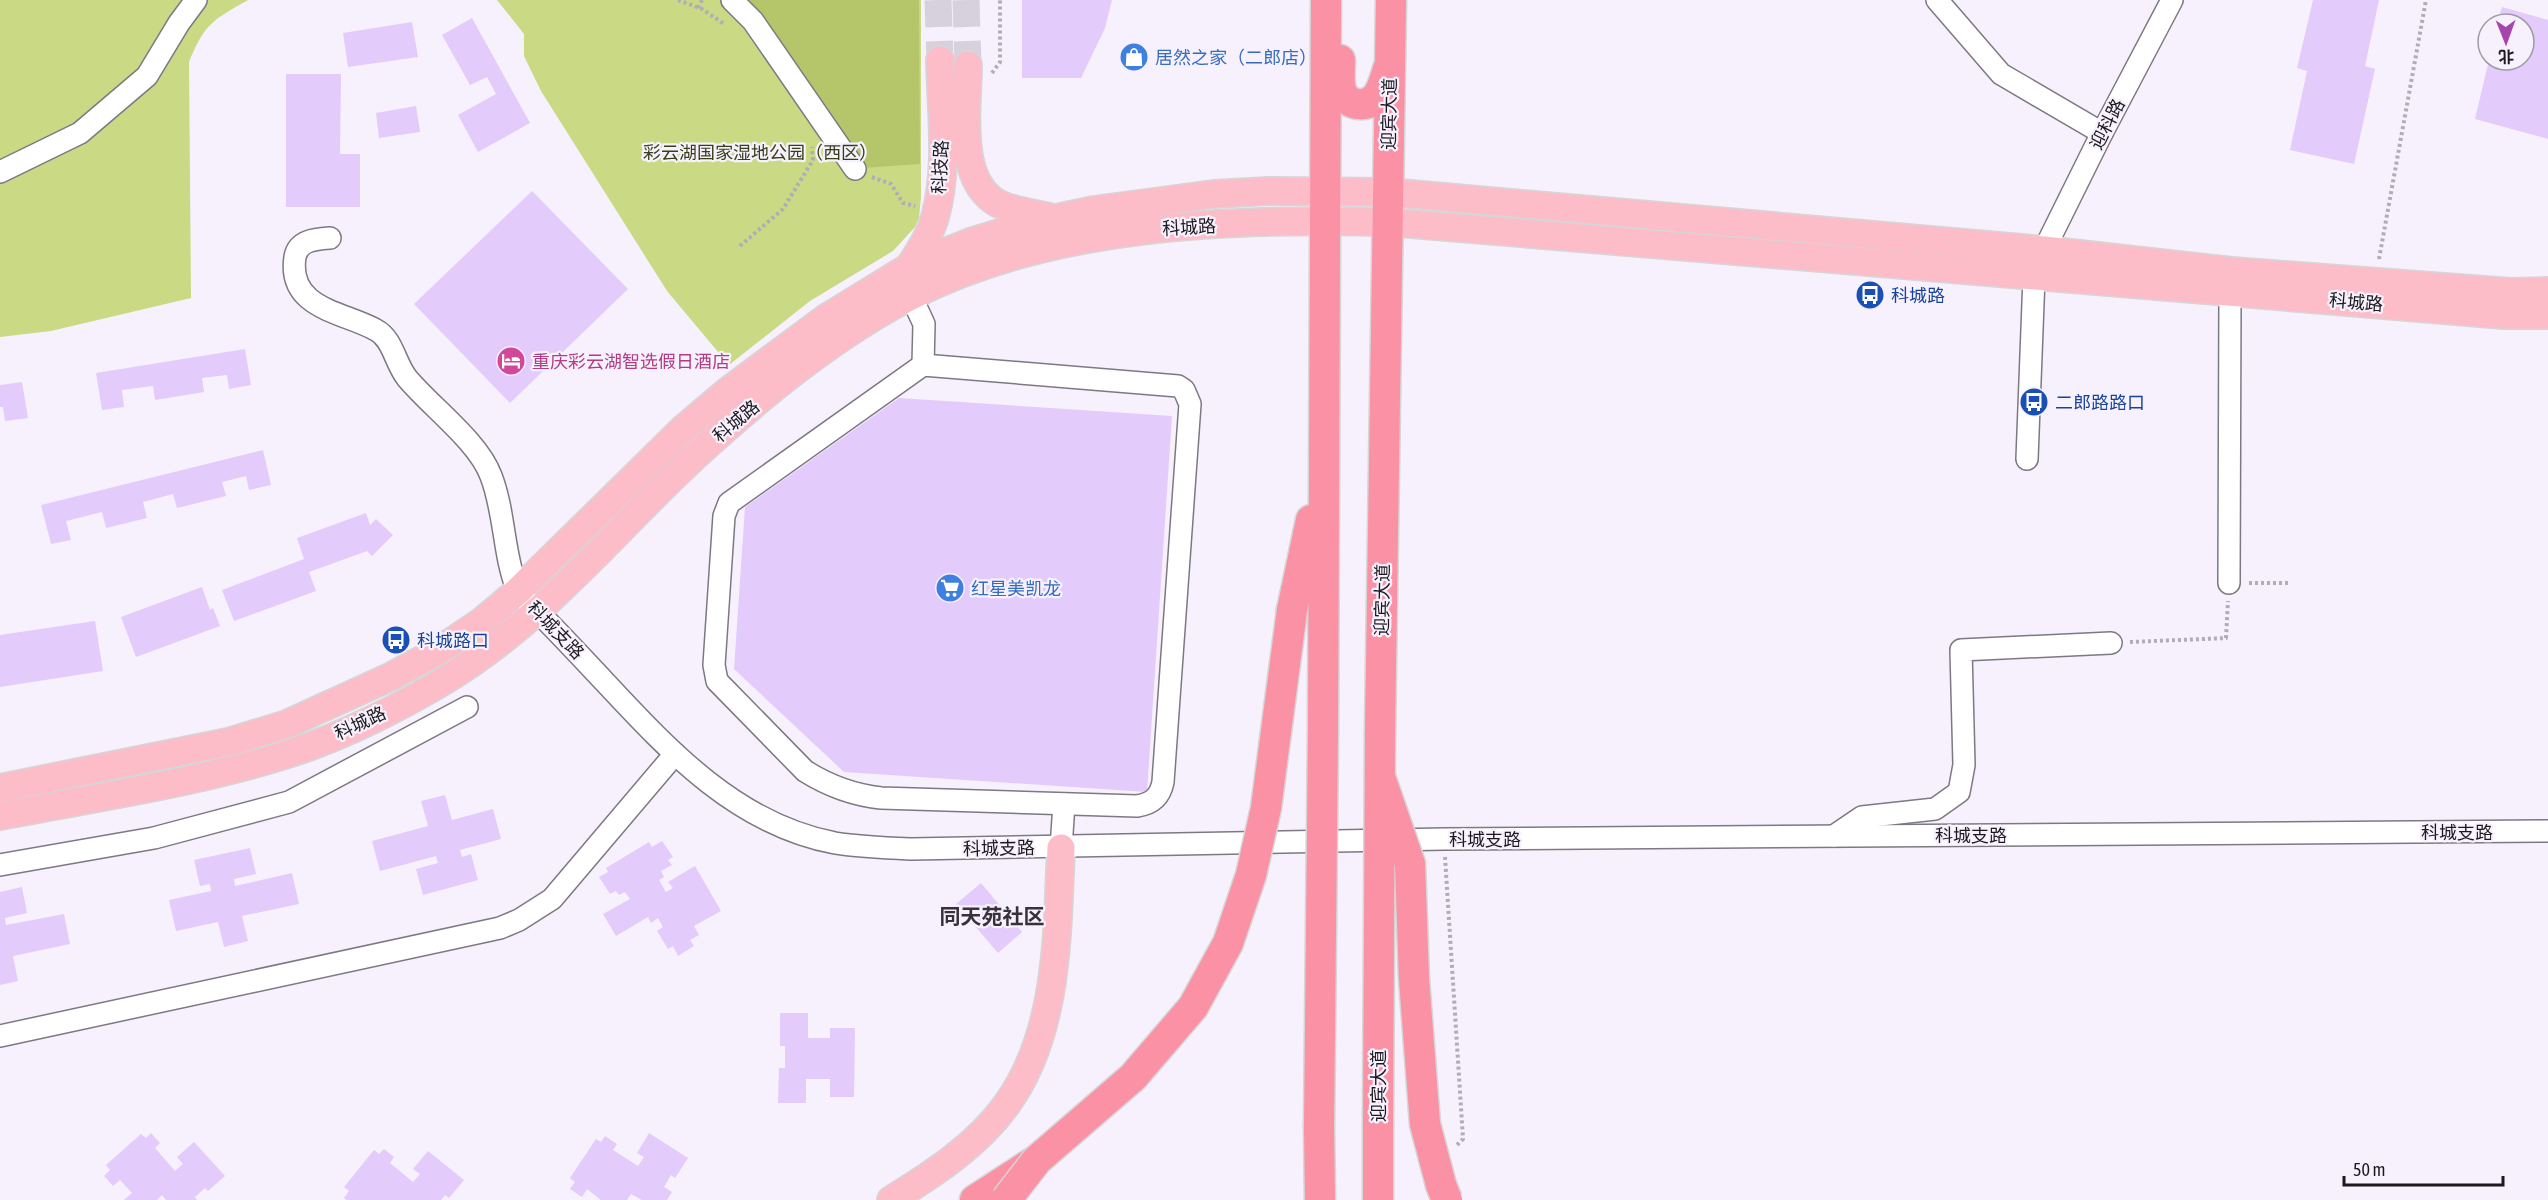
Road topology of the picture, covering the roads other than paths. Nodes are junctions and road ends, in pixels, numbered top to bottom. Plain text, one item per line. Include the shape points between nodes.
1 (196, 0) edge
2 (732, 0) edge
3 (1326, 0) edge
4 (1339, 0) edge
5 (1391, 0) edge
6 (1937, 0) edge
7 (2172, 0) edge
8 (940, 60) tunnel mouth
9 (1390, 61) junction
10 (968, 65) tunnel mouth
11 (2102, 133) junction
12 (855, 169) road end
13 (0, 172) edge
14 (1325, 190) junction
15 (1388, 192) junction
16 (1056, 218) junction
17 (1325, 221) junction
18 (1388, 222) junction
19 (330, 238) dead end
20 (2044, 250) junction
21 (909, 267) junction
22 (2034, 277) junction
23 (2548, 291) edge
24 (2230, 292) junction
25 (911, 296) junction
26 (2548, 315) edge
27 (923, 365) junction
28 (2027, 459) dead end
29 (1323, 462) junction
30 (2229, 583) road end
31 (518, 591) junction
32 (539, 612) junction
33 (2111, 643) road end
34 (466, 707) dead end
35 (675, 754) junction
36 (1380, 777) junction
37 (0, 788) edge
38 (1064, 804) junction
39 (0, 816) edge
40 (2548, 831) edge
41 (1834, 836) junction
42 (1061, 848) junction
43 (0, 865) edge
44 (0, 1035) edge
45 (1037, 1160) junction
46 (891, 1200) edge
47 (975, 1200) edge
48 (1006, 1200) edge
49 (1320, 1200) edge
50 (1378, 1200) edge
51 (1447, 1200) edge

1 - 13 street via 147,76 80,133
2 - 12 street via 753,21
3 - 14 highway
4 - 9 highway via 1340,85 1344,97 1355,104 1373,100 1382,88
5 - 9 highway, 迎宾大道
6 - 11 street via 2001,74
7 - 11 street, 迎科路
8 - 21 main road, 科技路 via 942,156 938,206 929,234
9 - 15 highway, 迎宾大道
10 - 16 main road via 967,144 976,182 1000,204
11 - 20 street, 迎科路
14 - 15 main road, 科城路
14 - 16 main road, 科城路 via 1214,194
14 - 17 highway
15 - 18 highway, 迎宾大道
15 - 20 main road, 科城路
16 - 21 main road, 科城路 via 973,241
17 - 18 main road, 科城路
17 - 25 main road, 科城路 via 1152,230 1091,238 990,264
17 - 29 highway
18 - 22 main road, 科城路
18 - 36 highway, 迎宾大道, bridge
19 - 31 street via 312,240 297,251 296,271 303,293 318,306 383,334 405,376 481,456 492,477
20 - 23 main road, 科城路 via 2232,271 2510,292
21 - 31 main road, 科城路 via 826,318 729,390 683,429
22 - 24 main road, 科城路
22 - 28 street
24 - 26 main road, 科城路 via 2504,315
24 - 30 street
25 - 27 street via 924,324
25 - 32 main road, 科城路 via 838,340 745,412
27 - 38 street via 1178,386 1188,396 1161,792 1147,804 1137,806
27 - 38 street via 729,503 724,516 714,674 721,687 805,771 848,792 881,798
29 - 45 highway, bridge via 1292,610 1266,808 1251,874 1228,943 1193,1007 1133,1077
29 - 49 highway, bridge
31 - 32 street, 科城支路
31 - 37 main road, 科城路 via 438,651 287,724 228,742
32 - 35 street, 科城支路
32 - 39 main road, 科城路 via 448,678 402,704 296,752 236,769
33 - 41 street via 1961,650 1964,765 1959,792 1935,808 1862,817
34 - 43 street via 289,802 154,838
35 - 42 street, 科城支路 via 732,800 790,829 835,842 912,849
35 - 44 street via 552,899 500,928
36 - 50 highway, 迎宾大道, bridge
36 - 51 highway, bridge via 1410,864 1425,1124
38 - 42 street
40 - 41 street, 科城支路
41 - 42 street, 科城支路 via 1444,839
42 - 46 main road via 1053,975 1036,1047 1024,1078 983,1132
45 - 47 highway
45 - 48 highway, bridge

